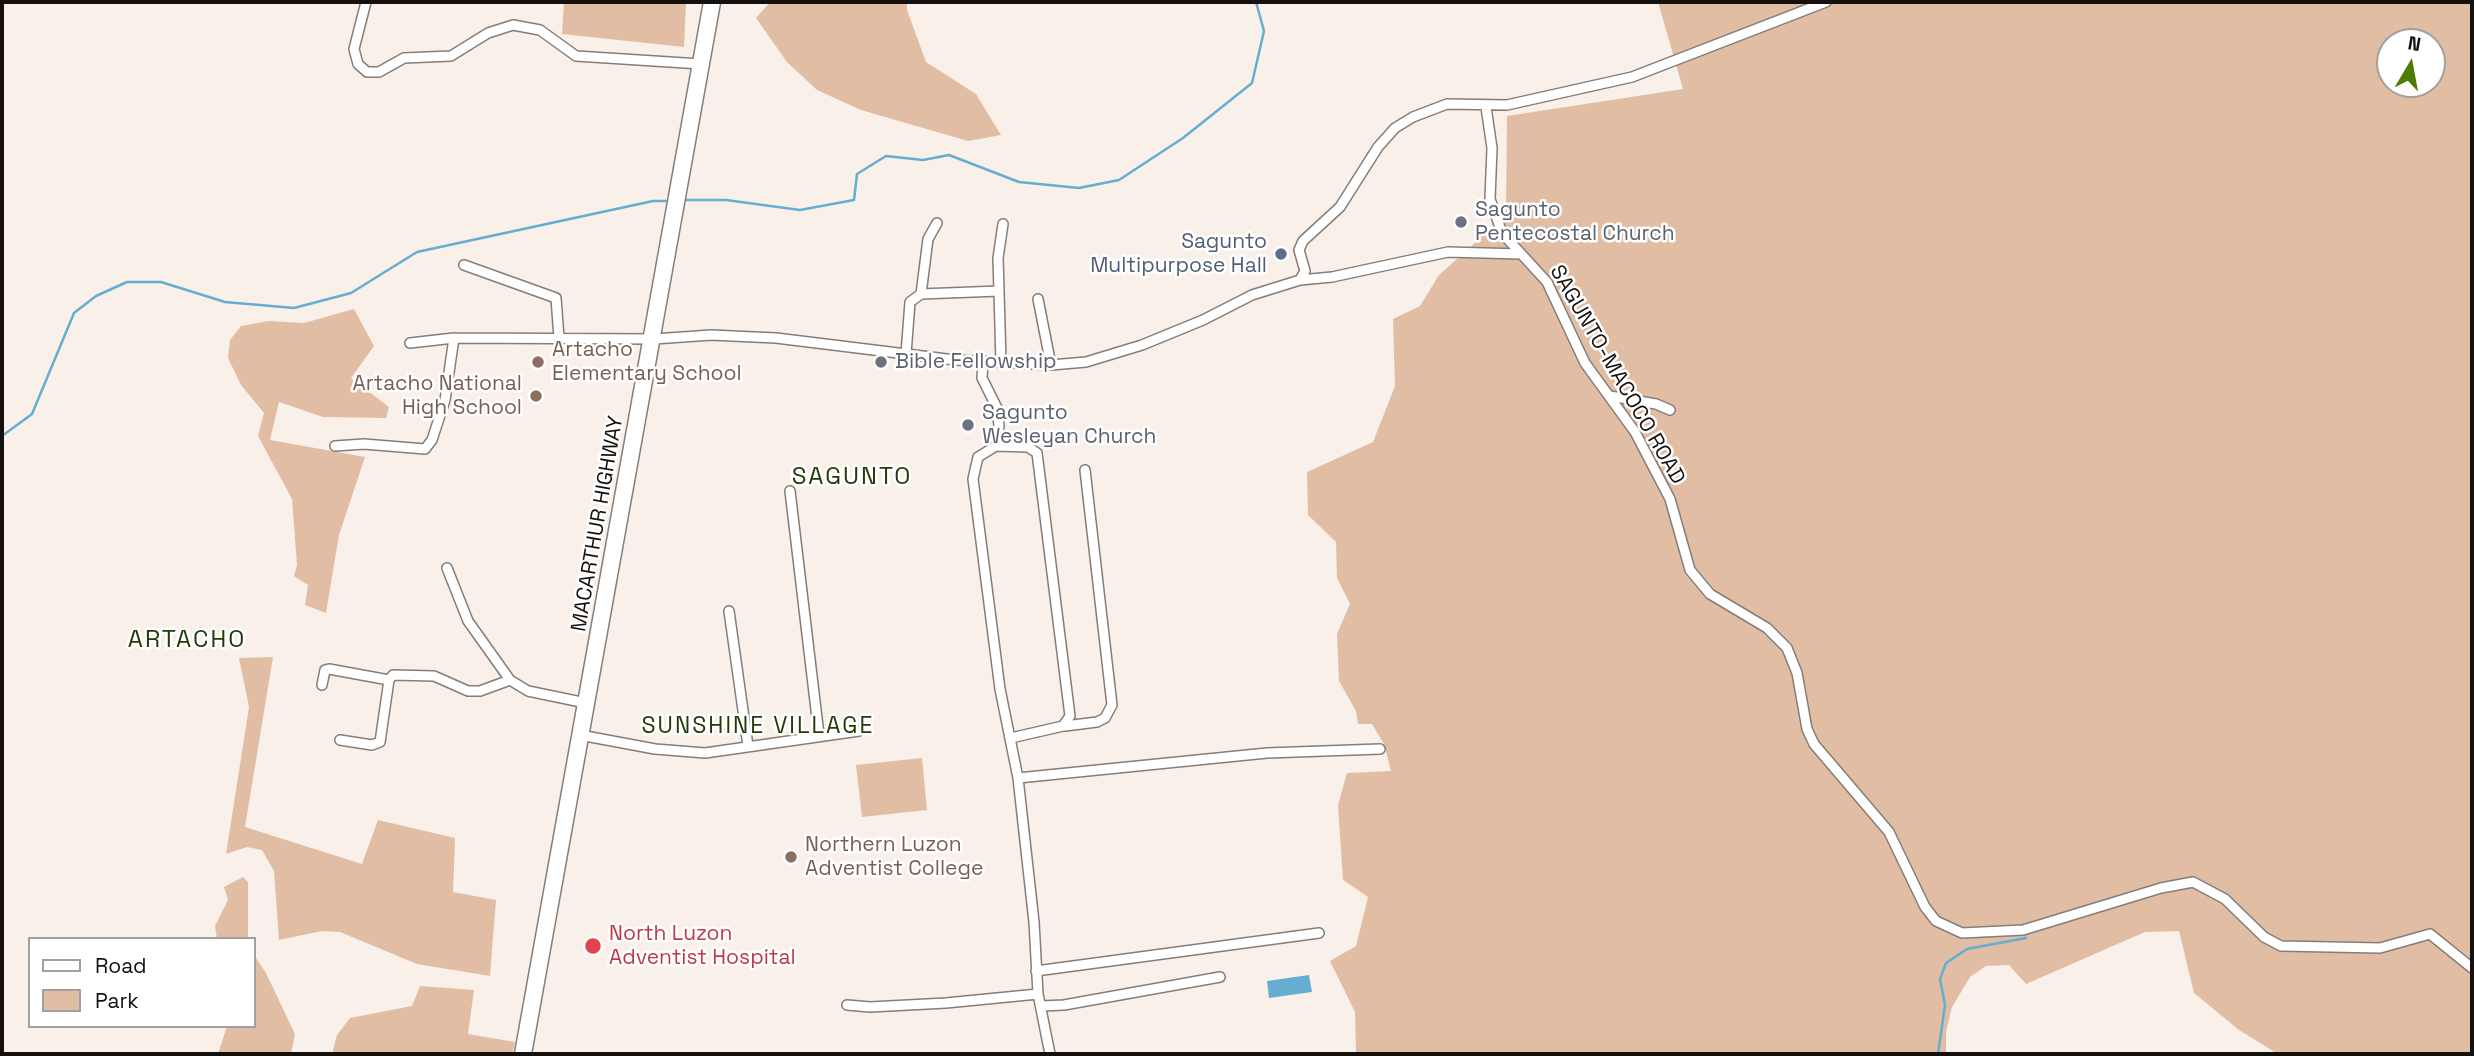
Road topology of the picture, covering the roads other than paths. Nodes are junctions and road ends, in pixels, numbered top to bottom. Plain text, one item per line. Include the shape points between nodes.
1 (366, 2) edge
2 (712, 2) edge
3 (1826, 2) edge
4 (701, 64) junction
5 (1486, 107) junction
6 (937, 223) dead end
7 (1003, 224) dead end
8 (1521, 254) junction
9 (464, 265) dead end
10 (1300, 280) junction
11 (999, 291) junction
12 (920, 294) junction
13 (1038, 299) dead end
14 (454, 338) junction
15 (559, 338) junction
16 (654, 339) junction
17 (410, 343) dead end
18 (906, 354) junction
19 (983, 362) junction
20 (1001, 363) junction
21 (1051, 365) junction
22 (1609, 396) junction
23 (1670, 410) dead end
24 (335, 446) dead end
25 (996, 446) junction
26 (1085, 470) dead end
27 (790, 491) dead end
28 (447, 568) dead end
29 (729, 611) dead end
30 (389, 680) junction
31 (510, 680) junction
32 (323, 685) dead end
33 (586, 703) junction
34 (1063, 726) junction
35 (859, 731) dead end
36 (580, 735) junction
37 (819, 735) junction
38 (1011, 738) junction
39 (340, 740) dead end
40 (748, 746) junction
41 (1380, 749) dead end
42 (1018, 778) junction
43 (1319, 933) dead end
44 (2472, 968) edge
45 (1036, 971) junction
46 (1220, 977) dead end
47 (1038, 994) junction
48 (846, 1005) dead end
49 (1041, 1006) junction
50 (523, 1054) edge
51 (1050, 1054) edge

1 - 4 street via 354,49 358,64 367,72 379,72 404,58 451,56 488,33 513,25 540,30 576,56
2 - 4 highway, MACARTHUR HIGHWAY
3 - 5 street via 1650,72 1531,101
4 - 16 highway, MACARTHUR HIGHWAY
5 - 8 street, SAGUNTO-MACOCO ROAD via 1492,148 1491,204 1502,233
5 - 10 street via 1447,104 1395,128 1340,207 1303,241 1299,250 1304,275
6 - 12 street via 928,239
7 - 11 street
8 - 10 street via 1448,252
8 - 22 street, SAGUNTO-MACOCO ROAD via 1547,282 1580,353
9 - 15 street via 556,298
10 - 21 street via 1252,295 1142,345 1086,362
11 - 12 street
11 - 20 street
12 - 18 street via 910,302
13 - 21 street
14 - 15 street
14 - 17 street
14 - 24 street via 445,400 425,449
15 - 16 street
16 - 18 street via 711,335 776,338
16 - 33 highway, MACARTHUR HIGHWAY
18 - 19 street
19 - 20 street
19 - 25 street via 982,378 998,408
20 - 21 street
22 - 23 street
22 - 44 street, SAGUNTO-MACOCO ROAD via 1635,432 1670,499 1690,570 1710,594 1767,628 1787,648 1814,744 1889,832 1925,907 1942,925 1970,933 2023,930 2193,882 2225,899 2264,937 2281,946 2380,948 2430,934
25 - 34 street via 1027,447 1037,453 1070,716
25 - 38 street via 978,457 973,479 996,666
26 - 34 street via 1112,705 1097,722
27 - 37 street
28 - 31 street via 468,621
29 - 40 street
30 - 31 street via 404,674 434,676 468,691
30 - 32 street via 329,669
30 - 39 street via 380,742
31 - 33 street via 528,691
33 - 36 highway, MACARTHUR HIGHWAY
34 - 38 street
35 - 37 street
36 - 40 street via 696,753
36 - 50 highway, MACARTHUR HIGHWAY
37 - 40 street
38 - 42 street
41 - 42 street via 1267,752
42 - 45 street
43 - 45 street
45 - 47 street
46 - 49 street
47 - 48 street via 946,1003
47 - 49 street
49 - 51 street

